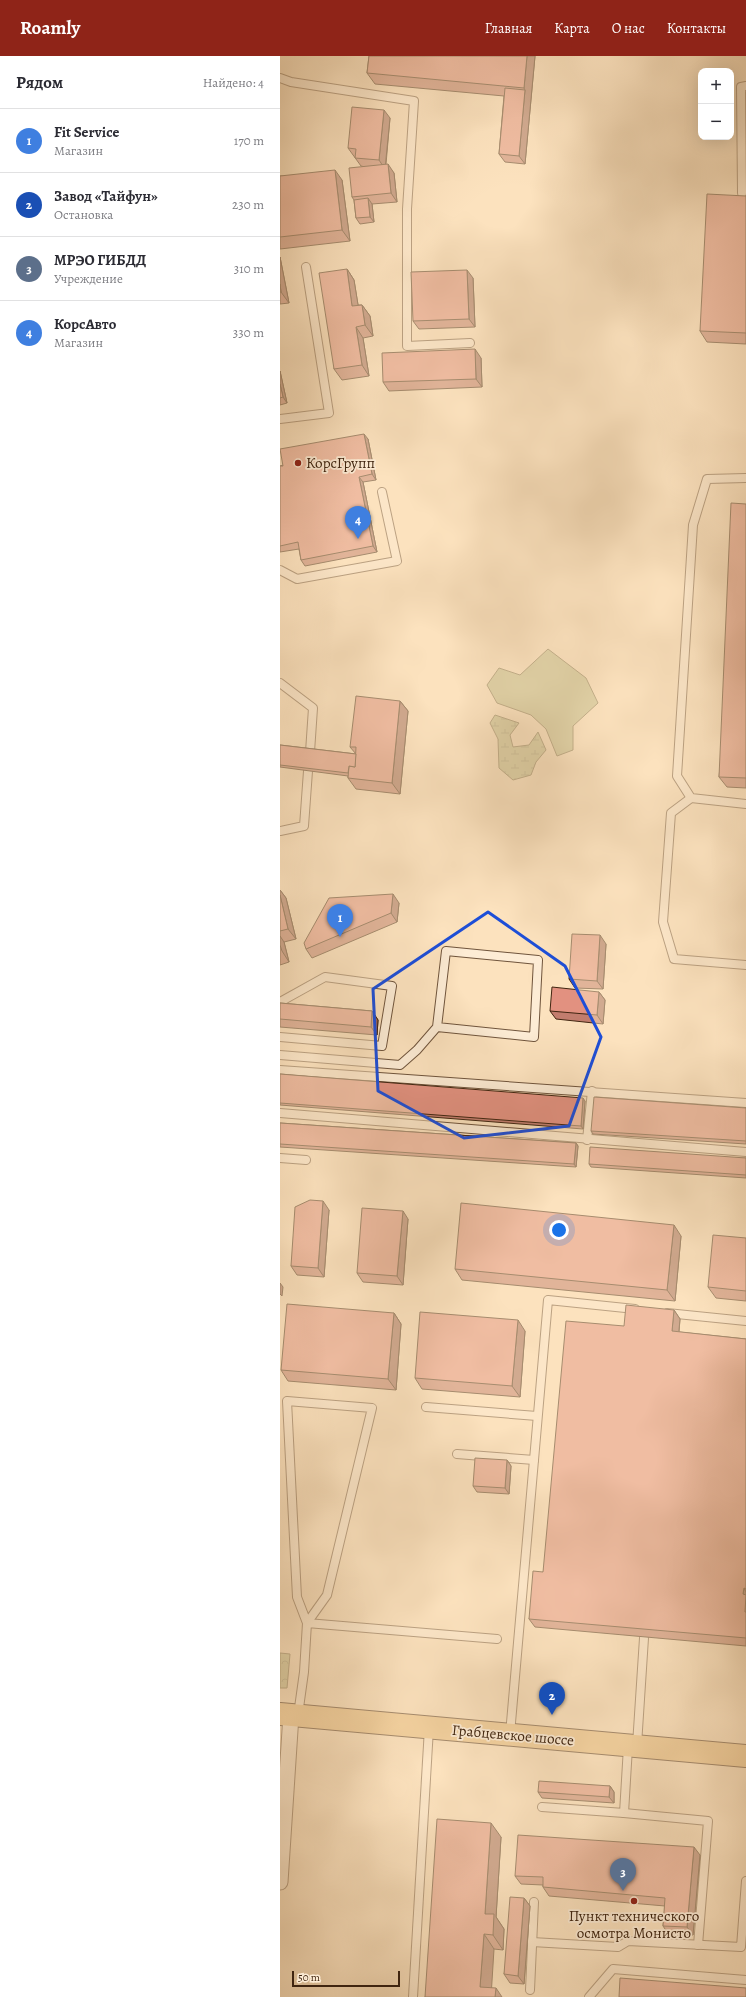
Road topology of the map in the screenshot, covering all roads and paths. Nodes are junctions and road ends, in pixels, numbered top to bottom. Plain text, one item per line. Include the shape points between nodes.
1 (280, 78) edge
2 (746, 86) edge
3 (742, 193) dead end
4 (306, 267) dead end
5 (470, 343) dead end
6 (280, 419) edge
7 (746, 478) edge
8 (382, 492) dead end
9 (280, 570) edge
10 (280, 683) edge
11 (310, 752) edge
12 (308, 771) edge
13 (691, 798) junction
14 (746, 804) edge
15 (280, 830) edge
16 (746, 965) edge
17 (280, 1002) edge
18 (437, 1028) junction
19 (280, 1036) edge
20 (280, 1055) edge
21 (280, 1070) edge
22 (592, 1091) junction
23 (746, 1102) edge
24 (280, 1113) edge
25 (588, 1140) junction
26 (746, 1152) edge
27 (280, 1158) edge
28 (306, 1160) dead end
29 (643, 1310) edge
30 (659, 1312) edge
31 (746, 1321) edge
32 (426, 1407) dead end
33 (537, 1416) junction
34 (457, 1454) dead end
35 (534, 1460) junction
36 (307, 1623) junction
37 (644, 1638) edge
38 (497, 1639) dead end
39 (290, 1715) edge
40 (429, 1727) junction
41 (510, 1734) junction
42 (633, 1746) junction
43 (746, 1756) edge
44 (283, 1788) edge
45 (542, 1808) dead end
46 (624, 1813) junction
47 (746, 1881) edge
48 (280, 1882) edge
49 (534, 1902) dead end
50 (532, 1942) junction
51 (698, 1945) junction
52 (746, 1980) edge
53 (530, 1990) dead end
54 (412, 1997) edge
55 (589, 1997) edge

1 - 5 lane via 291,82 414,101 407,209 407,346
2 - 3 lane via 741,87
4 - 6 lane via 329,413
7 - 13 lane via 707,479 693,526 678,776
8 - 9 lane via 397,561 297,579
10 - 11 lane via 313,708
12 - 15 lane via 304,826
13 - 14 lane
13 - 16 lane via 671,813 664,922 674,959
17 - 19 lane via 325,977 392,986 382,1046
18 - 18 lane via 534,1037 538,960 446,951
18 - 20 lane via 400,1065
21 - 22 lane
22 - 23 lane
22 - 25 lane
24 - 25 lane
25 - 26 lane
27 - 28 lane
29 - 33 lane via 548,1300
30 - 31 lane
32 - 33 lane
33 - 35 lane
34 - 35 lane
35 - 41 lane
36 - 36 lane via 297,1597 287,1401 372,1408 327,1595
36 - 38 lane
36 - 39 lane via 304,1672
37 - 42 lane
39 - 40 main road, Грабцевское шоссе
39 - 44 street
40 - 41 main road, Грабцевское шоссе
40 - 54 lane
41 - 42 main road, Грабцевское шоссе
42 - 43 main road, Грабцевское шоссе
42 - 46 lane
44 - 48 street
45 - 46 lane
46 - 51 lane via 708,1821
47 - 51 lane via 741,1947
49 - 50 lane
50 - 51 lane via 618,1947 628,1941
50 - 53 lane
52 - 55 lane via 613,1968

